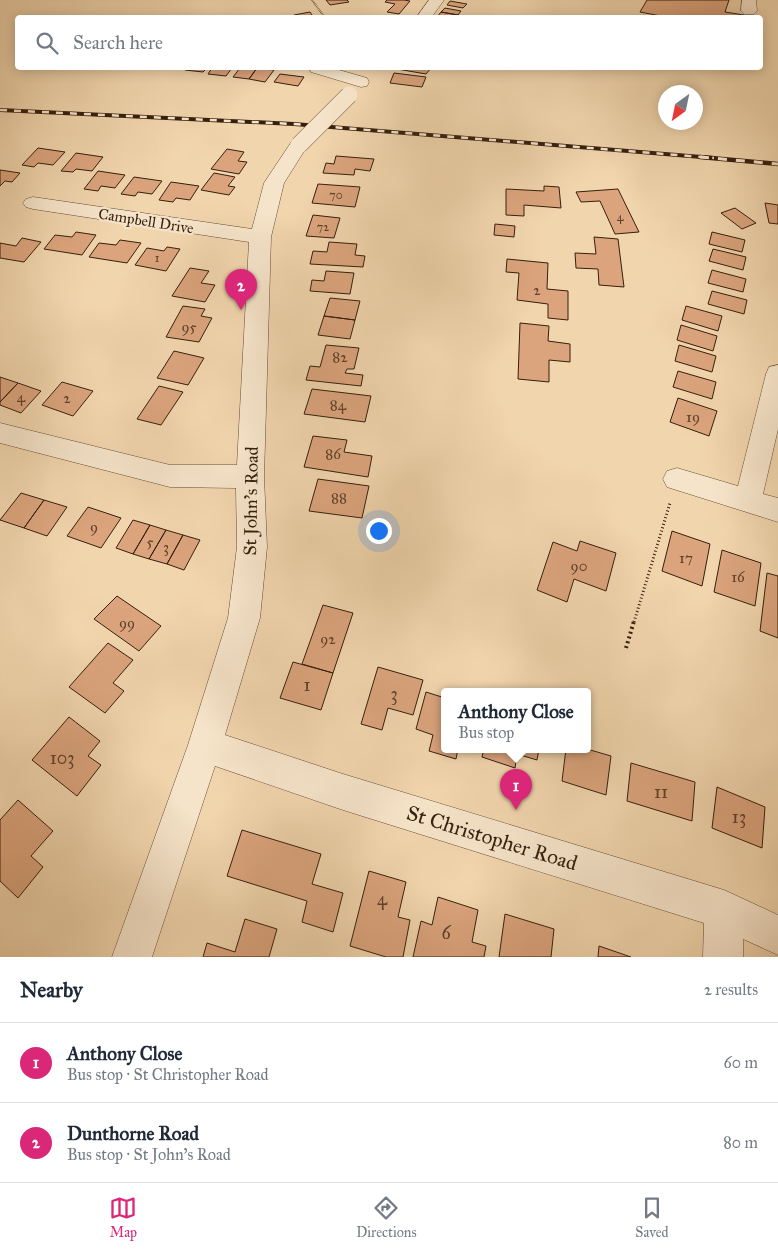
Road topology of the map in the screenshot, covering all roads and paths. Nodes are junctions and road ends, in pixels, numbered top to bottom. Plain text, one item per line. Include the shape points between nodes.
1 (312, 0) edge
2 (437, 0) edge
3 (323, 15) edge
4 (425, 15) edge
5 (323, 70) edge
6 (33, 201) dead end
7 (260, 237) junction
8 (778, 374) edge
9 (0, 433) edge
10 (250, 477) junction
11 (677, 478) joint
12 (748, 500) junction
13 (778, 510) edge
14 (626, 648) dead end
15 (205, 745) junction
16 (724, 910) junction
17 (778, 936) edge
18 (132, 957) edge
19 (723, 957) edge

1 - 3 path
2 - 4 street
5 - 7 street, St John's Road, bridge via 361,83 299,145 274,183
6 - 7 street, Campbell Drive
7 - 10 street, St John's Road
8 - 12 street
9 - 10 street via 170,476
10 - 15 street, St John's Road via 252,547 244,618
11 - 12 street
11 - 14 path
12 - 13 street
15 - 16 street, St Christopher Road via 343,792
15 - 18 street, St John's Road
16 - 17 street, St Christopher Road
16 - 19 street

